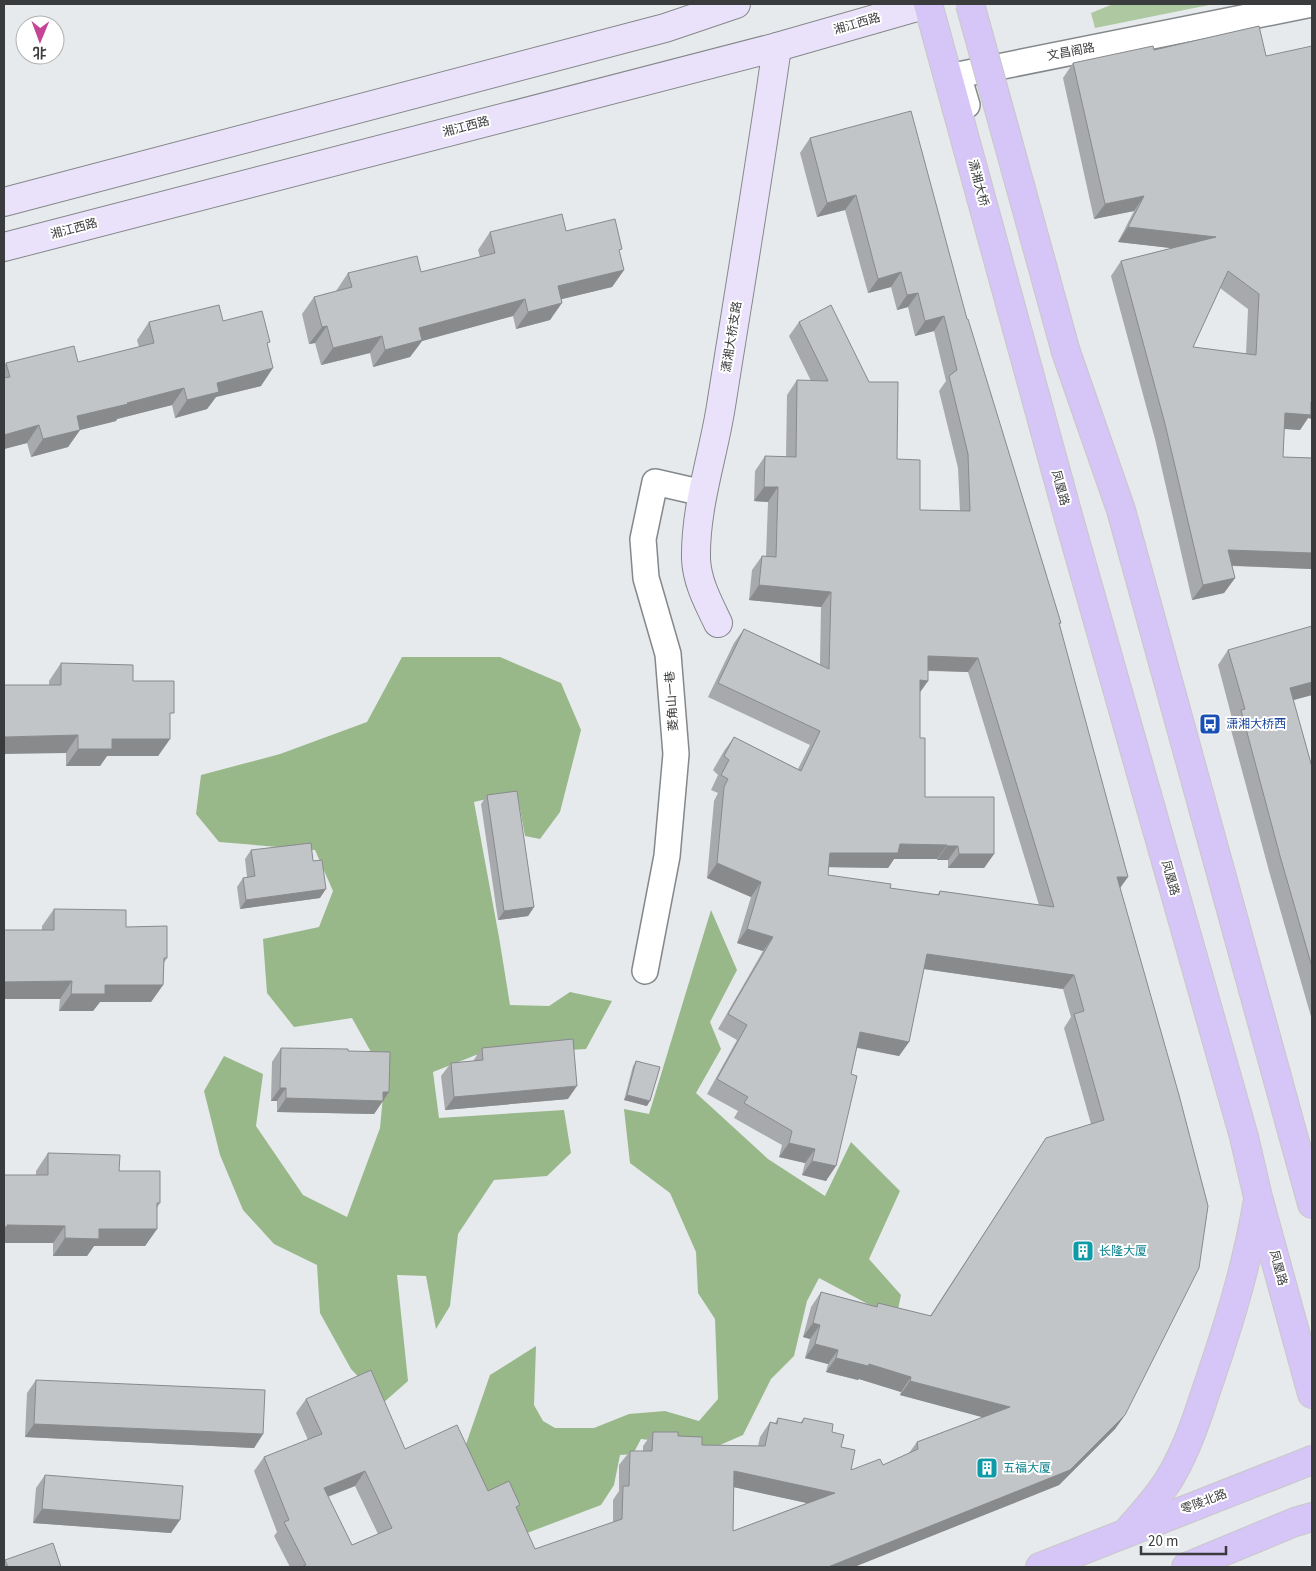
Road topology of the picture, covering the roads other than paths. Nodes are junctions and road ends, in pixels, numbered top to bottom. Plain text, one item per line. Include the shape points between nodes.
1 (736, 4) edge
2 (928, 4) edge
3 (970, 4) edge
4 (1312, 4) edge
5 (777, 47) junction
6 (995, 200) dead end
7 (4, 202) edge
8 (4, 247) edge
9 (1027, 363) joint
10 (703, 493) junction
11 (718, 623) dead end
12 (645, 970) dead end
13 (1258, 1197) junction
14 (1312, 1204) edge
15 (1312, 1394) edge
16 (1312, 1460) edge
17 (1312, 1517) edge
18 (1126, 1532) junction
19 (1040, 1567) edge
20 (1186, 1567) edge

1 - 7 main road via 664,28
2 - 5 main road, 湘江西路
2 - 9 main road, 潇湘大桥
3 - 14 main road, bridge via 1066,352 1122,510
4 - 6 street, 文昌阁路 via 958,75
5 - 8 main road, 湘江西路
5 - 10 main road, 潇湘大桥支路 via 720,408
9 - 13 main road, 凤凰路
10 - 11 main road, 潇湘大桥支路 via 696,560 703,591
10 - 12 street, 菱角山一巷 via 655,482 643,539 646,578 668,654 676,754 668,856
13 - 15 main road, 凤凰路
13 - 18 main road via 1241,1285 1186,1445 1152,1504
16 - 18 main road, 零陵北路
17 - 20 main road
18 - 19 main road, 零陵北路

